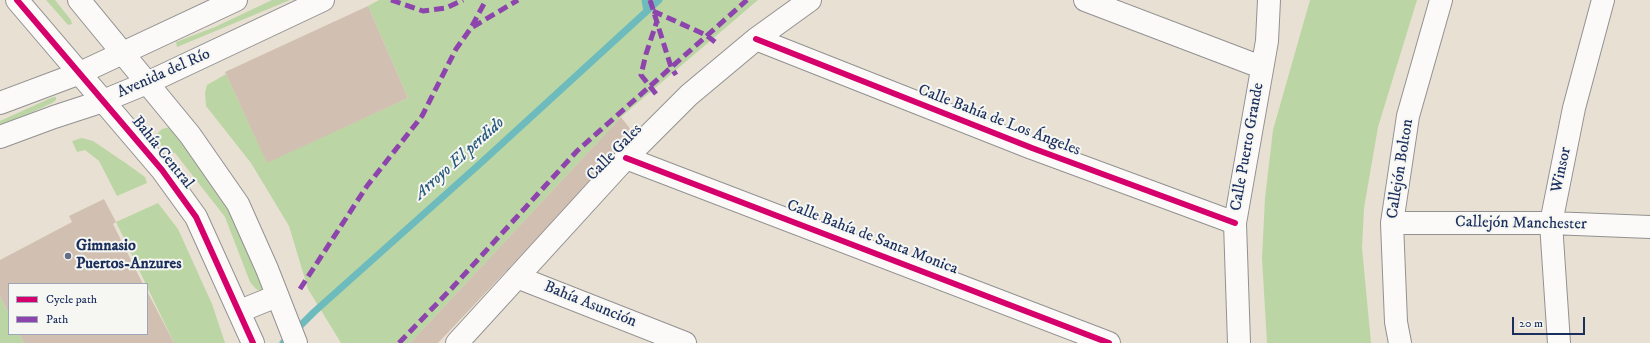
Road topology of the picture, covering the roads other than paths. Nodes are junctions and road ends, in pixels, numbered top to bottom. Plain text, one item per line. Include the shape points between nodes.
1 (17, 0) edge
2 (79, 0) edge
3 (236, 0) edge
4 (323, 0) edge
5 (810, 0) edge
6 (1085, 0) edge
7 (1269, 0) edge
8 (1441, 0) edge
9 (1603, 0) edge
10 (756, 39) junction
11 (124, 54) junction
12 (1261, 67) junction
13 (80, 73) junction
14 (147, 83) junction
15 (103, 101) junction
16 (0, 103) edge
17 (0, 137) edge
18 (626, 158) junction
19 (1235, 223) junction
20 (1392, 223) junction
21 (1551, 223) junction
22 (1650, 227) edge
23 (517, 277) junction
24 (280, 303) junction
25 (247, 328) edge
26 (296, 343) edge
27 (457, 343) edge
28 (685, 343) edge
29 (1109, 343) edge
30 (1239, 343) edge
31 (1400, 343) edge
32 (1559, 343) edge

1 - 13 street, Bahía Central
2 - 11 street, Bahía Central
3 - 11 street
4 - 14 street, Avenida del Río
5 - 10 street, Calle Gales
6 - 12 street
7 - 12 street, Calle Puerto Grande via 1267,41
8 - 20 street, Callejón Bolton via 1408,116
9 - 21 street, Winsor via 1574,108
10 - 18 street, Calle Gales via 689,95
10 - 19 street, Calle Bahía de Los Ángeles via 1032,148
11 - 13 street
11 - 14 street, Bahía Central
12 - 19 street, Calle Puerto Grande
13 - 15 street, Bahía Central
13 - 16 street
14 - 15 street, Avenida del Río
14 - 24 street, Bahía Central via 190,135 238,204
15 - 17 street, Avenida del Río
15 - 25 street, Bahía Central via 162,170 196,217
18 - 23 street, Calle Gales
18 - 29 street, Calle Bahía de Santa Monica
19 - 30 street, Calle Puerto Grande
20 - 21 street, Callejón Manchester
20 - 31 street, Callejón Bolton via 1396,322
21 - 22 street, Callejón Manchester
21 - 32 street, Winsor
23 - 27 street, Calle Gales
23 - 28 street, Bahía Asunción
24 - 25 street
24 - 26 street, Bahía Central

